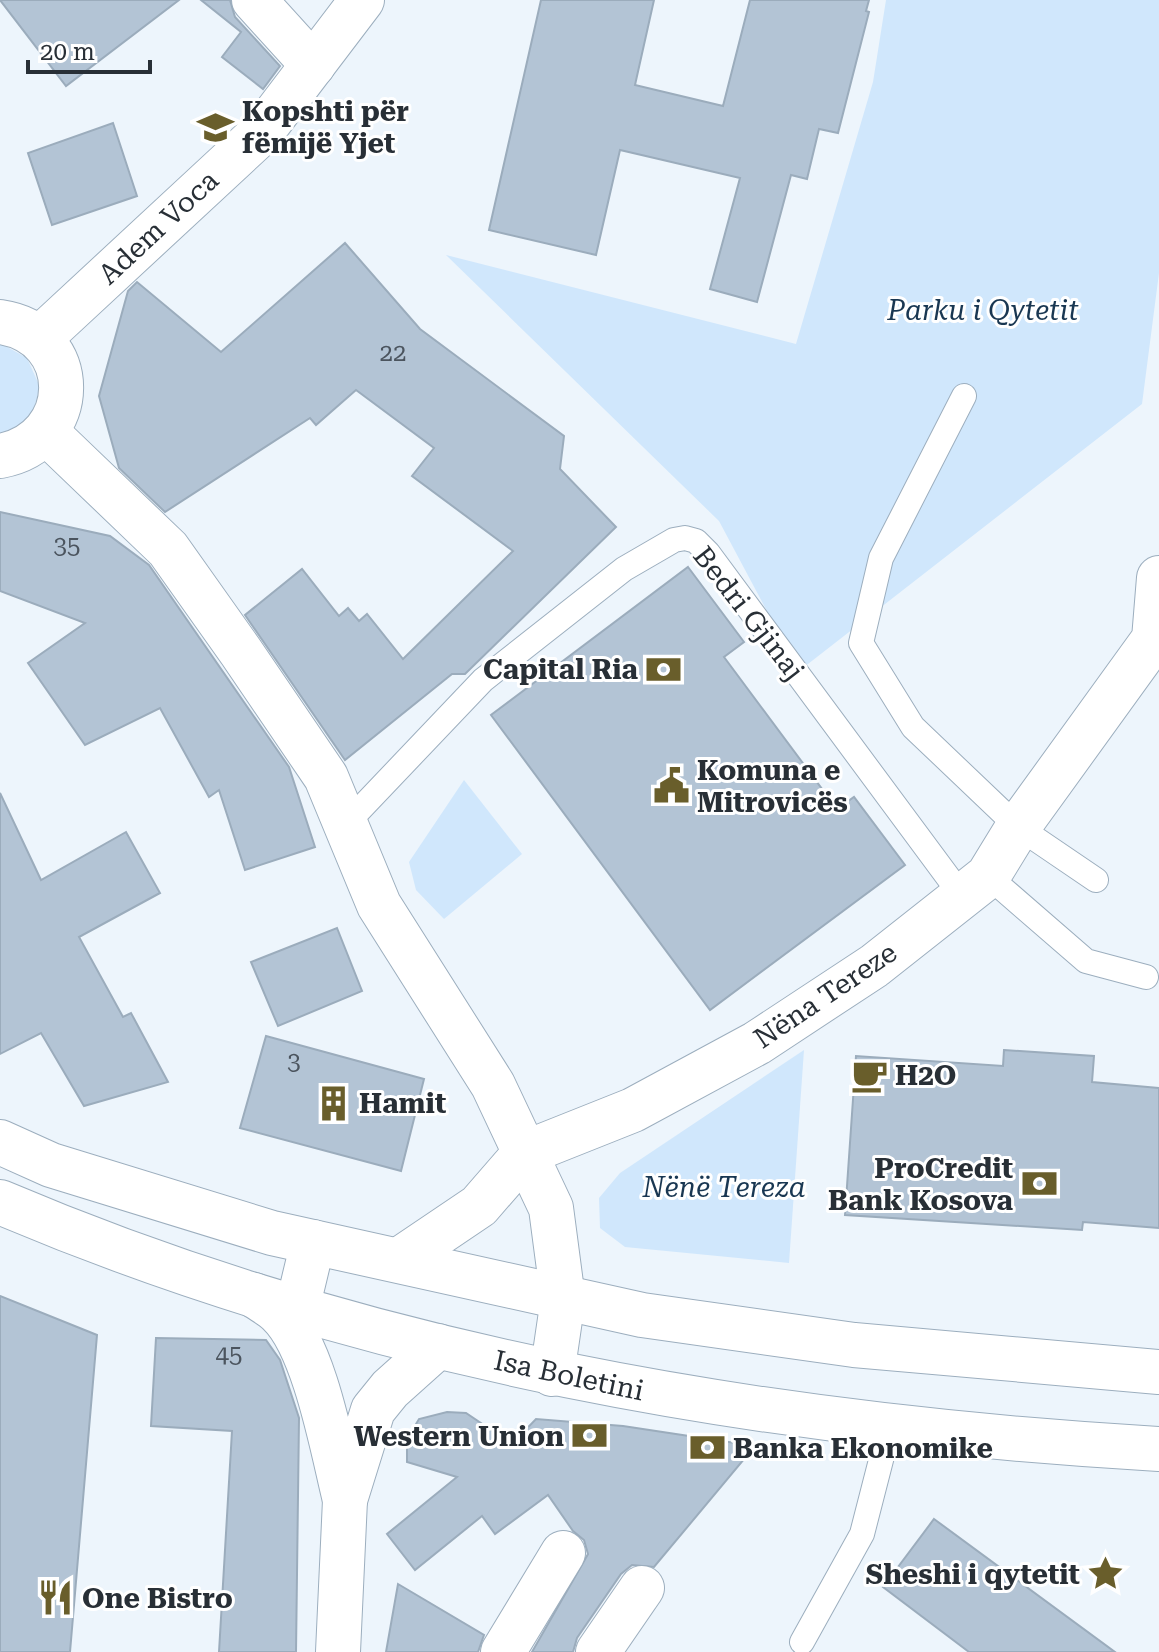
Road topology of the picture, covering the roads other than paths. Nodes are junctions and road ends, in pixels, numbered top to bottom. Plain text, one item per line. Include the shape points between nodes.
1 (254, 0) edge
2 (362, 0) edge
3 (313, 65) junction
4 (0, 322) edge
5 (40, 338) junction
6 (964, 396) dead end
7 (46, 432) junction
8 (0, 456) edge
9 (1159, 578) edge
10 (1156, 639) edge
11 (346, 824) junction
12 (1018, 827) junction
13 (1096, 880) dead end
14 (975, 886) junction
15 (1146, 977) dead end
16 (0, 1142) edge
17 (525, 1153) junction
18 (0, 1202) edge
19 (313, 1242) junction
20 (399, 1260) junction
21 (254, 1295) junction
22 (563, 1299) junction
23 (297, 1309) junction
24 (438, 1346) junction
25 (1159, 1372) edge
26 (552, 1374) junction
27 (890, 1425) junction
28 (1159, 1449) edge
29 (345, 1500) junction
30 (563, 1553) dead end
31 (642, 1588) dead end
32 (802, 1642) dead end
33 (338, 1652) edge
34 (503, 1652) edge
35 (598, 1652) edge

1 - 3 street
2 - 3 street, Adem Voca
3 - 5 street, Adem Voca via 261,133
4 - 5 street
5 - 7 street via 61,374 57,415
6 - 12 lane via 881,558 861,643 913,727
7 - 8 street via 32,445
7 - 11 street via 168,549 326,777
9 - 10 street, Nëna Tereze
10 - 12 street, Nëna Tereze
11 - 14 lane, Bedri Gjinaj via 483,680 624,569 685,538 708,553
11 - 17 street via 379,905 493,1085
12 - 13 lane
12 - 14 street, Nëna Tereze
14 - 15 lane via 1086,961
14 - 17 street, Nëna Tereze via 874,966 757,1043 633,1110
16 - 19 street via 51,1165
17 - 20 street via 479,1206
17 - 22 street via 551,1208
18 - 21 street, Isa Boletini via 132,1255
19 - 20 street
19 - 23 street
20 - 22 street
21 - 23 street, Isa Boletini
21 - 29 street via 280,1314 297,1337 316,1387
22 - 25 street via 854,1345
22 - 26 street
23 - 24 street, Isa Boletini
24 - 26 street, Isa Boletini
24 - 29 street via 373,1410
26 - 27 street, Isa Boletini
27 - 28 street, Isa Boletini via 1011,1440
27 - 32 lane via 862,1534
29 - 33 street
30 - 34 street
31 - 35 street

